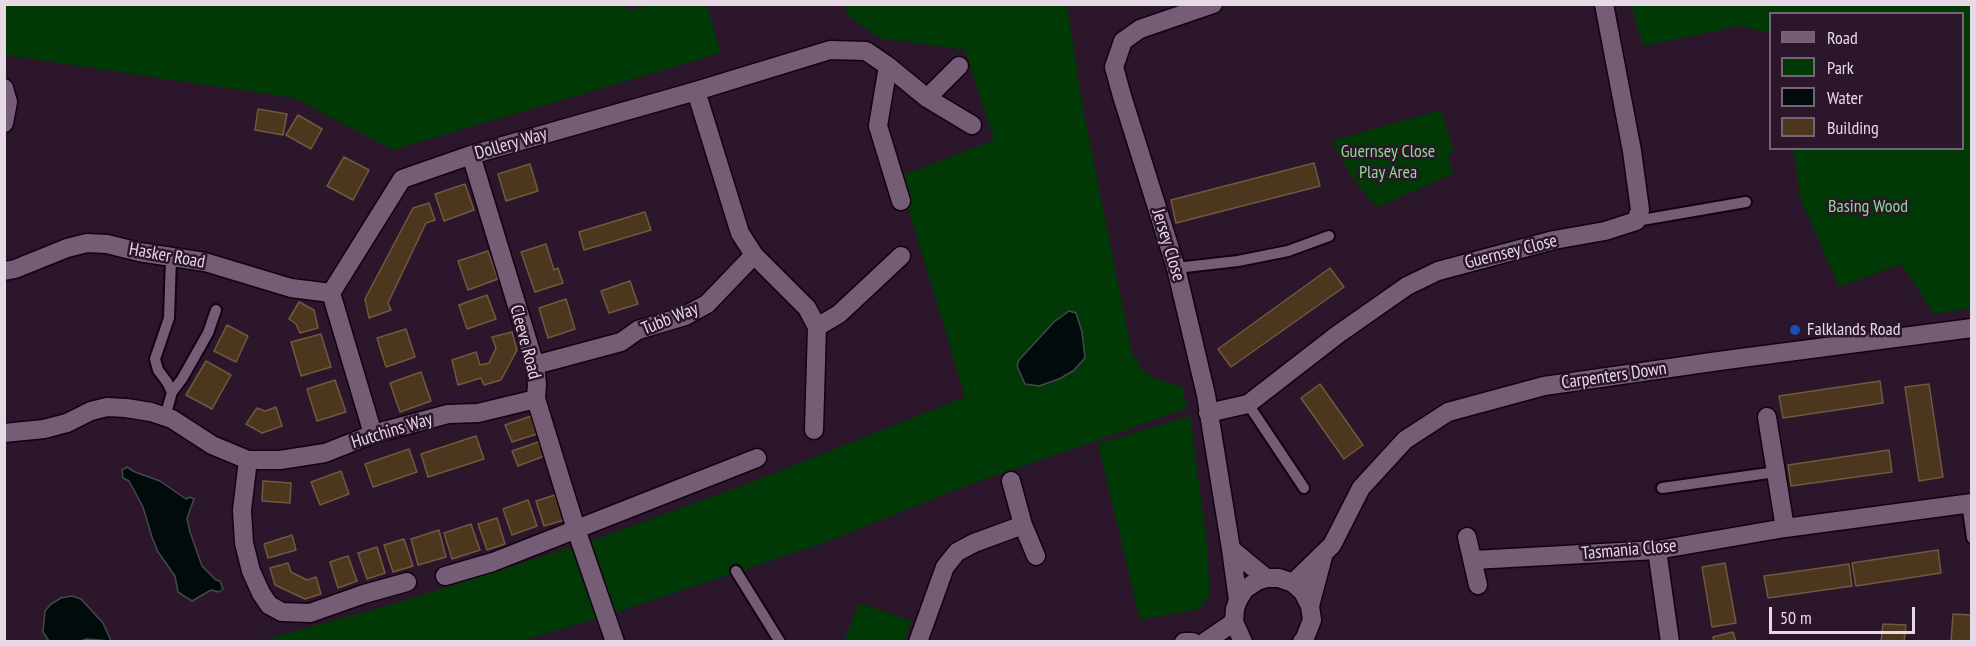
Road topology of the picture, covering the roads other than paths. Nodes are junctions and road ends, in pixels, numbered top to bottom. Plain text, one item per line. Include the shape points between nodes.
1 (1213, 4) edge
2 (1604, 4) edge
3 (888, 66) junction
4 (959, 66) dead end
5 (4, 88) edge
6 (696, 91) junction
7 (927, 98) junction
8 (4, 123) edge
9 (972, 125) dead end
10 (471, 155) junction
11 (901, 201) dead end
12 (1746, 202) dead end
13 (1636, 221) junction
14 (1329, 236) dead end
15 (754, 255) junction
16 (901, 256) dead end
17 (171, 258) junction
18 (1176, 268) junction
19 (4, 271) edge
20 (330, 293) junction
21 (216, 310) dead end
22 (817, 327) junction
23 (1971, 328) edge
24 (535, 365) junction
25 (172, 392) junction
26 (536, 399) junction
27 (1248, 404) junction
28 (1208, 413) junction
29 (165, 417) junction
30 (1767, 417) dead end
31 (813, 430) dead end
32 (4, 433) edge
33 (373, 434) junction
34 (756, 458) dead end
35 (248, 460) junction
36 (1776, 472) junction
37 (1011, 481) dead end
38 (1304, 488) dead end
39 (1662, 488) dead end
40 (1970, 503) edge
41 (1023, 525) junction
42 (1785, 528) junction
43 (576, 529) junction
44 (1467, 537) dead end
45 (1971, 538) edge
46 (1231, 549) junction
47 (1657, 550) junction
48 (1324, 551) junction
49 (1036, 556) dead end
50 (1473, 560) junction
51 (736, 571) dead end
52 (445, 576) dead end
53 (1266, 578) junction
54 (407, 582) dead end
55 (1293, 583) junction
56 (1478, 585) dead end
57 (1238, 600) junction
58 (1310, 606) junction
59 (1234, 622) junction
60 (1305, 640) edge
61 (615, 642) edge
62 (780, 642) edge
63 (918, 642) edge
64 (1184, 642) edge
65 (1193, 642) edge
66 (1205, 642) edge
67 (1243, 642) edge
68 (1670, 642) edge

1 - 18 street, Jersey Close via 1140,28 1123,41 1114,67
2 - 13 street via 1632,152 1640,210
3 - 6 street, Dollery Way via 866,51 830,50
3 - 7 street, Dollery Way
3 - 11 street via 878,126
4 - 7 street
5 - 8 street via 8,102
6 - 10 street, Dollery Way
6 - 15 street via 740,233
7 - 9 street, Dollery Way
10 - 20 street, Dollery Way via 402,179
10 - 24 street, Cleeve Road
12 - 13 lane
13 - 27 street, Guernsey Close via 1438,271 1407,286
14 - 18 lane via 1288,251
15 - 22 street via 807,308
15 - 24 street, Tubb Way via 706,304 685,316 638,330 621,342
16 - 22 street via 839,314
17 - 19 street, Hasker Road via 87,243
17 - 20 street, Hasker Road via 225,267 291,288
17 - 25 lane via 169,318 155,358
18 - 28 street, Jersey Close
20 - 33 street
21 - 25 lane via 208,333
22 - 31 street
23 - 48 street, Carpenters Down via 1544,386 1448,412 1405,440 1361,488 1332,545
24 - 26 street, Cleeve Road
25 - 29 lane
26 - 33 street, Hutchins Way via 478,413 448,414
26 - 43 street, Cleeve Road
27 - 28 street, Guernsey Close
27 - 38 lane
28 - 46 street, Jersey Close
29 - 32 street, Hutchins Way via 106,407 44,429
29 - 35 street, Hutchins Way via 212,446
30 - 36 street
33 - 35 street, Hutchins Way via 325,453
34 - 43 street
35 - 54 street via 242,510 244,543 251,571 269,605 282,612 310,613
36 - 39 lane
36 - 42 street
37 - 41 street
40 - 42 street, Tasmania Close
40 - 45 lane
41 - 49 street
41 - 63 street via 957,552 945,567
42 - 47 street, Tasmania Close
43 - 52 street via 493,562
43 - 61 street, Cleeve Road
44 - 50 street
46 - 53 street
46 - 57 street, Jersey Close
47 - 50 street, Tasmania Close
47 - 68 street
48 - 55 street
48 - 58 street
50 - 56 street
51 - 62 lane
53 - 55 street
53 - 57 street via 1245,589
55 - 58 street
57 - 59 street
58 - 60 street via 1312,620
59 - 66 street
59 - 67 street
64 - 65 street

